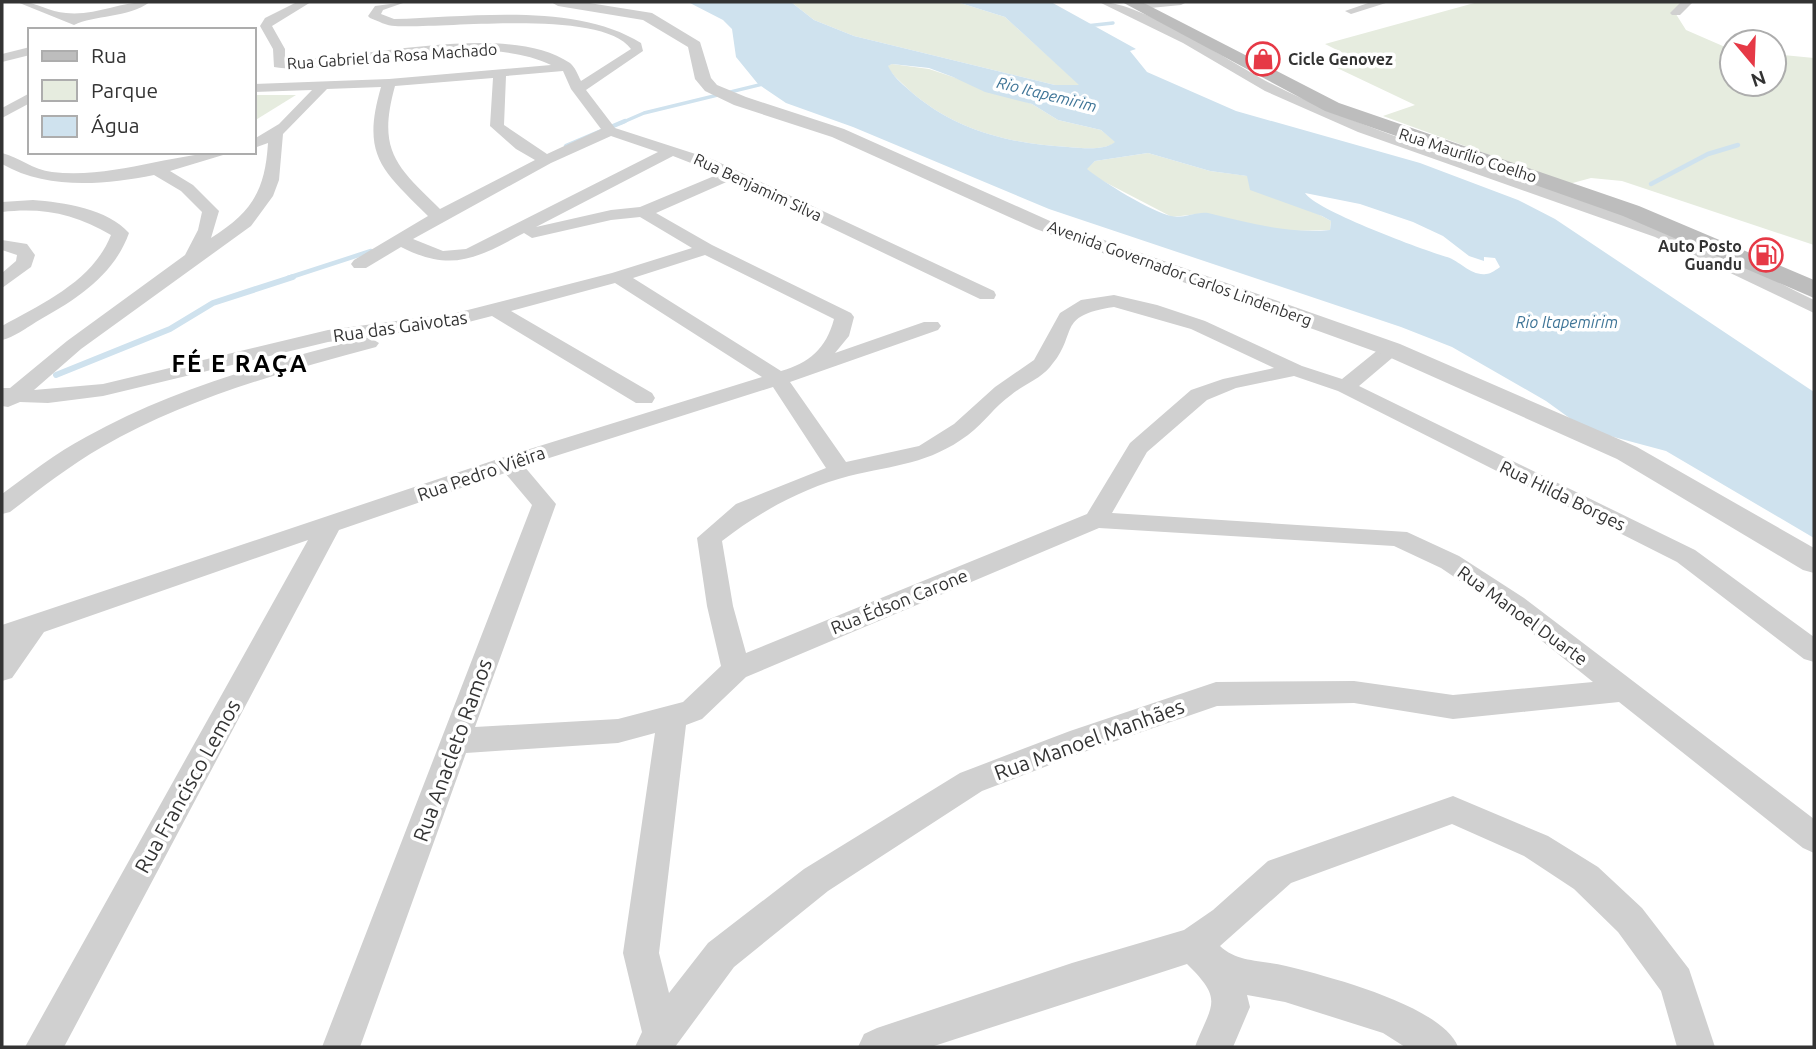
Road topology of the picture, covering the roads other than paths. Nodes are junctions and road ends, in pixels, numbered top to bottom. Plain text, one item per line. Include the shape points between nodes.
1 (23, 2) edge
2 (144, 2) edge
3 (305, 2) edge
4 (400, 2) edge
5 (558, 2) edge
6 (1105, 2) edge
7 (1181, 2) edge
8 (1383, 2) edge
9 (1687, 2) edge
10 (1135, 4) edge
11 (438, 8) dead end
12 (1351, 11) dead end
13 (374, 13) junction
14 (1676, 13) dead end
15 (61, 17) junction
16 (266, 26) junction
17 (85, 28) edge
18 (256, 35) edge
19 (1194, 38) junction
20 (28, 52) edge
21 (2, 58) edge
22 (567, 67) junction
23 (500, 74) junction
24 (389, 83) junction
25 (323, 85) junction
26 (256, 88) edge
27 (578, 89) junction
28 (28, 96) edge
29 (28, 96) edge
30 (2, 104) edge
31 (2, 114) edge
32 (610, 131) junction
33 (276, 135) junction
34 (256, 143) edge
35 (673, 150) junction
36 (218, 154) edge
37 (2, 158) edge
38 (546, 160) junction
39 (157, 170) junction
40 (731, 173) junction
41 (2, 207) edge
42 (643, 212) junction
43 (438, 218) junction
44 (399, 239) junction
45 (2, 245) edge
46 (491, 245) junction
47 (706, 249) junction
48 (193, 258) junction
49 (360, 264) dead end
50 (618, 277) junction
51 (2, 282) edge
52 (1814, 290) edge
53 (987, 295) dead end
54 (1814, 307) edge
55 (496, 310) junction
56 (457, 319) junction
57 (931, 326) dead end
58 (2, 334) edge
59 (1391, 349) junction
60 (810, 369) junction
61 (1295, 370) junction
62 (776, 378) junction
63 (1345, 387) junction
64 (7, 398) edge
65 (644, 398) dead end
66 (509, 463) junction
67 (840, 471) junction
68 (2, 506) edge
69 (1096, 520) junction
70 (330, 524) junction
71 (1814, 562) edge
72 (33, 626) junction
73 (2, 636) edge
74 (1814, 651) edge
75 (736, 669) junction
76 (2, 670) edge
77 (1624, 690) junction
78 (672, 716) junction
79 (455, 741) junction
80 (1814, 838) edge
81 (1193, 944) junction
82 (1222, 973) junction
83 (657, 1041) edge
84 (44, 1047) edge
85 (341, 1047) edge
86 (877, 1047) edge
87 (1214, 1047) edge
88 (1439, 1047) edge
89 (1696, 1047) edge

1 - 15 street
2 - 15 street via 111,15
3 - 16 street via 269,20
4 - 13 street
5 - 59 street, Avenida Governador Carlos Lindenberg via 635,13 664,24 695,45 706,84 740,101 838,134 1043,225
6 - 19 street
7 - 10 street
8 - 12 street
9 - 14 street
10 - 19 main road, Rua Maurílio Coelho
11 - 13 street
13 - 27 street via 379,20 393,23 514,19 596,27 618,33 637,46
15 - 17 street
16 - 18 street
16 - 22 street, Rua Gabriel da Rosa Machado via 279,49 279,64 450,48 500,48 539,54
19 - 52 main road, Rua Maurílio Coelho via 1332,107 1631,211
19 - 54 street via 1270,88 1363,129 1661,233
20 - 21 street
22 - 23 street
22 - 27 street
23 - 24 street
23 - 38 street via 497,126
24 - 25 street
24 - 43 street via 378,116 383,159
25 - 26 street
25 - 33 street via 296,119
27 - 32 street
28 - 30 street
29 - 31 street
32 - 35 street, Rua Benjamim Silva
32 - 38 street
33 - 34 street
33 - 48 street via 276,162 268,191 253,218
35 - 40 street, Rua Benjamim Silva
35 - 46 street
36 - 39 street
37 - 39 street via 34,172 75,178
38 - 43 street
39 - 48 street via 187,188 211,211
40 - 42 street
40 - 53 street, Rua Benjamim Silva
41 - 58 street via 67,208 120,233 106,261 77,289
42 - 46 street via 611,215
42 - 47 street
43 - 44 street
44 - 46 street via 427,254 451,257
44 - 49 street
45 - 51 street via 21,248 26,255 25,263
47 - 50 street, Rua das Gaivotas
47 - 60 street via 844,317 839,337
48 - 64 street
50 - 55 street, Rua das Gaivotas
50 - 62 street
55 - 56 street, Rua das Gaivotas
55 - 65 street
56 - 64 street, Rua das Gaivotas via 328,336 103,390
56 - 68 street via 204,392 132,422 58,464
57 - 60 street, Rua Pedro Viêira
59 - 63 street
59 - 71 street, Avenida Governador Carlos Lindenberg via 1627,453
60 - 62 street, Rua Pedro Viêira
61 - 63 street, Rua Hilda Borges
61 - 67 street, Rua Hilda Borges via 1198,325 1150,309 1114,301 1081,306 1067,317 1042,364 1002,391 962,429 926,452
61 - 69 street via 1230,383 1199,395 1138,448
62 - 66 street, Rua Pedro Viêira
62 - 67 street
63 - 74 street, Rua Hilda Borges via 1686,556
66 - 70 street, Rua Pedro Viêira
66 - 79 street, Rua Anacleto Ramos via 544,504
67 - 75 street, Rua Hilda Borges via 745,510 709,538
69 - 75 street, Rua Édson Carone
69 - 77 street, Rua Manoel Duarte via 1398,538 1450,562 1515,605
70 - 72 street, Rua Pedro Viêira
70 - 84 street, Rua Francisco Lemos
72 - 73 street, Rua Pedro Viêira
72 - 76 street
75 - 78 street, Rua Édson Carone via 692,711
77 - 80 street, Rua Manoel Duarte
77 - 83 street, Rua Manoel Manhães via 1453,707 1354,692 1216,694 1070,744 971,782 816,880 721,956
78 - 79 street, Rua Édson Carone via 618,731
78 - 83 street via 641,953
79 - 85 street, Rua Anacleto Ramos
81 - 82 street
81 - 86 street
81 - 89 street via 1280,872 1453,810 1546,852 1586,878 1630,920 1676,982
82 - 87 street via 1232,1007
82 - 88 street via 1285,984 1392,1017

